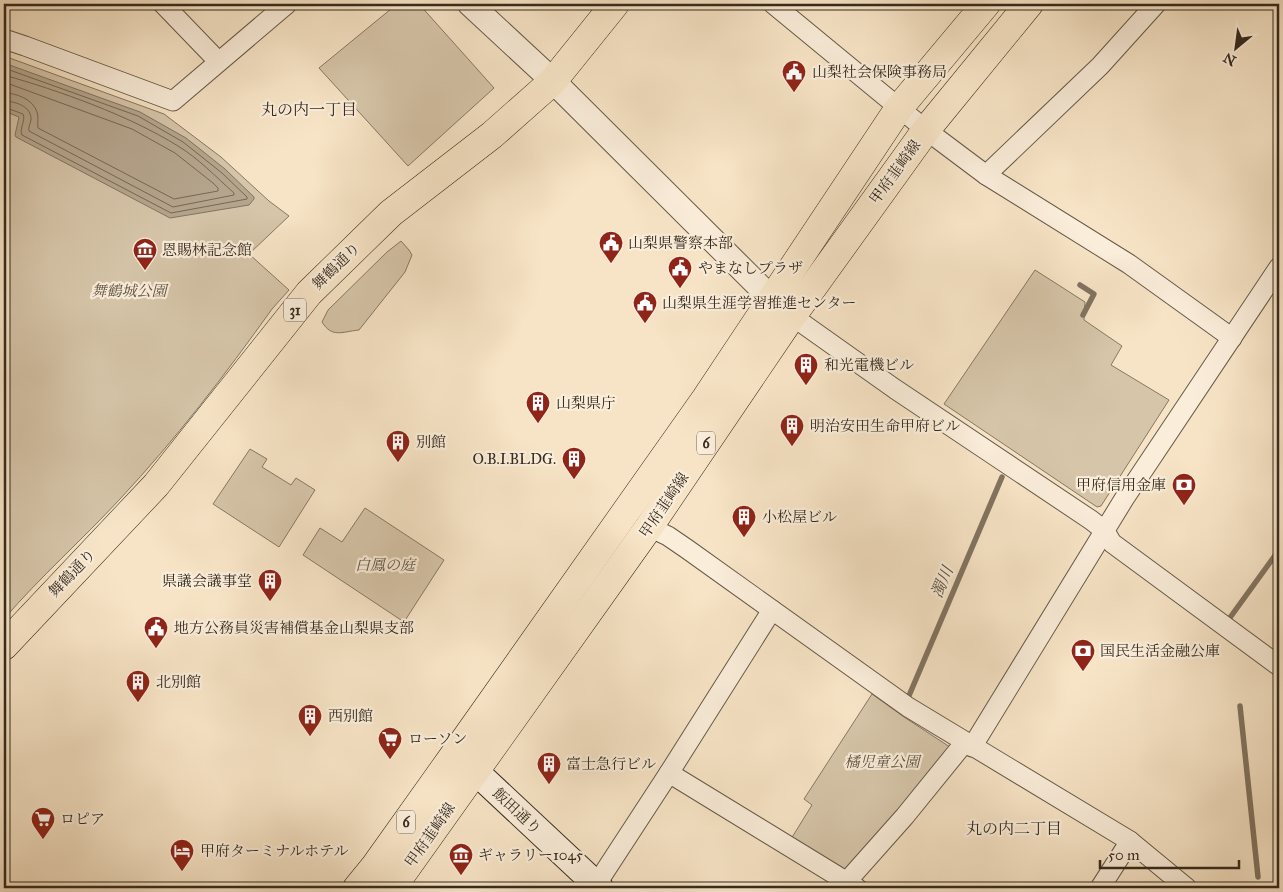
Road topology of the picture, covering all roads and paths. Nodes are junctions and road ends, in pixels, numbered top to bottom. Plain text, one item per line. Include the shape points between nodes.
1 (163, 4) edge
2 (287, 4) edge
3 (470, 4) edge
4 (615, 4) edge
5 (773, 4) edge
6 (986, 4) edge
7 (1029, 4) edge
8 (1156, 4) edge
9 (4, 39) edge
10 (218, 61) junction
11 (553, 81) junction
12 (899, 108) junction
13 (926, 130) junction
14 (986, 175) junction
15 (1279, 267) edge
16 (771, 298) junction
17 (792, 316) junction
18 (1232, 338) junction
19 (649, 527) junction
20 (1104, 531) junction
21 (772, 610) junction
22 (4, 646) edge
23 (1279, 666) edge
24 (968, 744) junction
25 (464, 763) junction
26 (669, 773) junction
27 (1130, 841) junction
28 (848, 886) edge
29 (597, 887) edge
30 (357, 888) edge
31 (392, 888) edge
32 (1100, 888) edge
33 (1187, 888) edge

1 - 10 street
2 - 10 street
3 - 11 street
4 - 11 main road, 舞鶴通り / 31
5 - 12 street
6 - 12 main road, 甲府韮崎線 / 6
7 - 13 main road, 甲府韮崎線 / 6
8 - 14 street via 1100,66
9 - 10 street via 172,101
11 - 16 street
11 - 22 main road, 舞鶴通り / 31 via 492,135 391,213 309,293 156,485
12 - 13 street
12 - 16 main road, 甲府韮崎線 / 6
13 - 14 street
13 - 17 main road, 甲府韮崎線 / 6
14 - 18 street via 1129,264
15 - 18 street
16 - 17 street
16 - 25 main road, 甲府韮崎線 / 6
17 - 19 main road, 甲府韮崎線 / 6
17 - 20 street
18 - 20 street
19 - 21 street via 668,536
19 - 25 main road, 甲府韮崎線 / 6
20 - 23 street via 1112,543
20 - 24 street
21 - 24 street via 908,707
21 - 26 street
24 - 27 street
24 - 28 street
25 - 29 main road, 飯田通り
25 - 30 main road, 甲府韮崎線 / 6
25 - 31 main road, 甲府韮崎線 / 6
26 - 28 street
26 - 29 street
27 - 32 street
27 - 33 street

